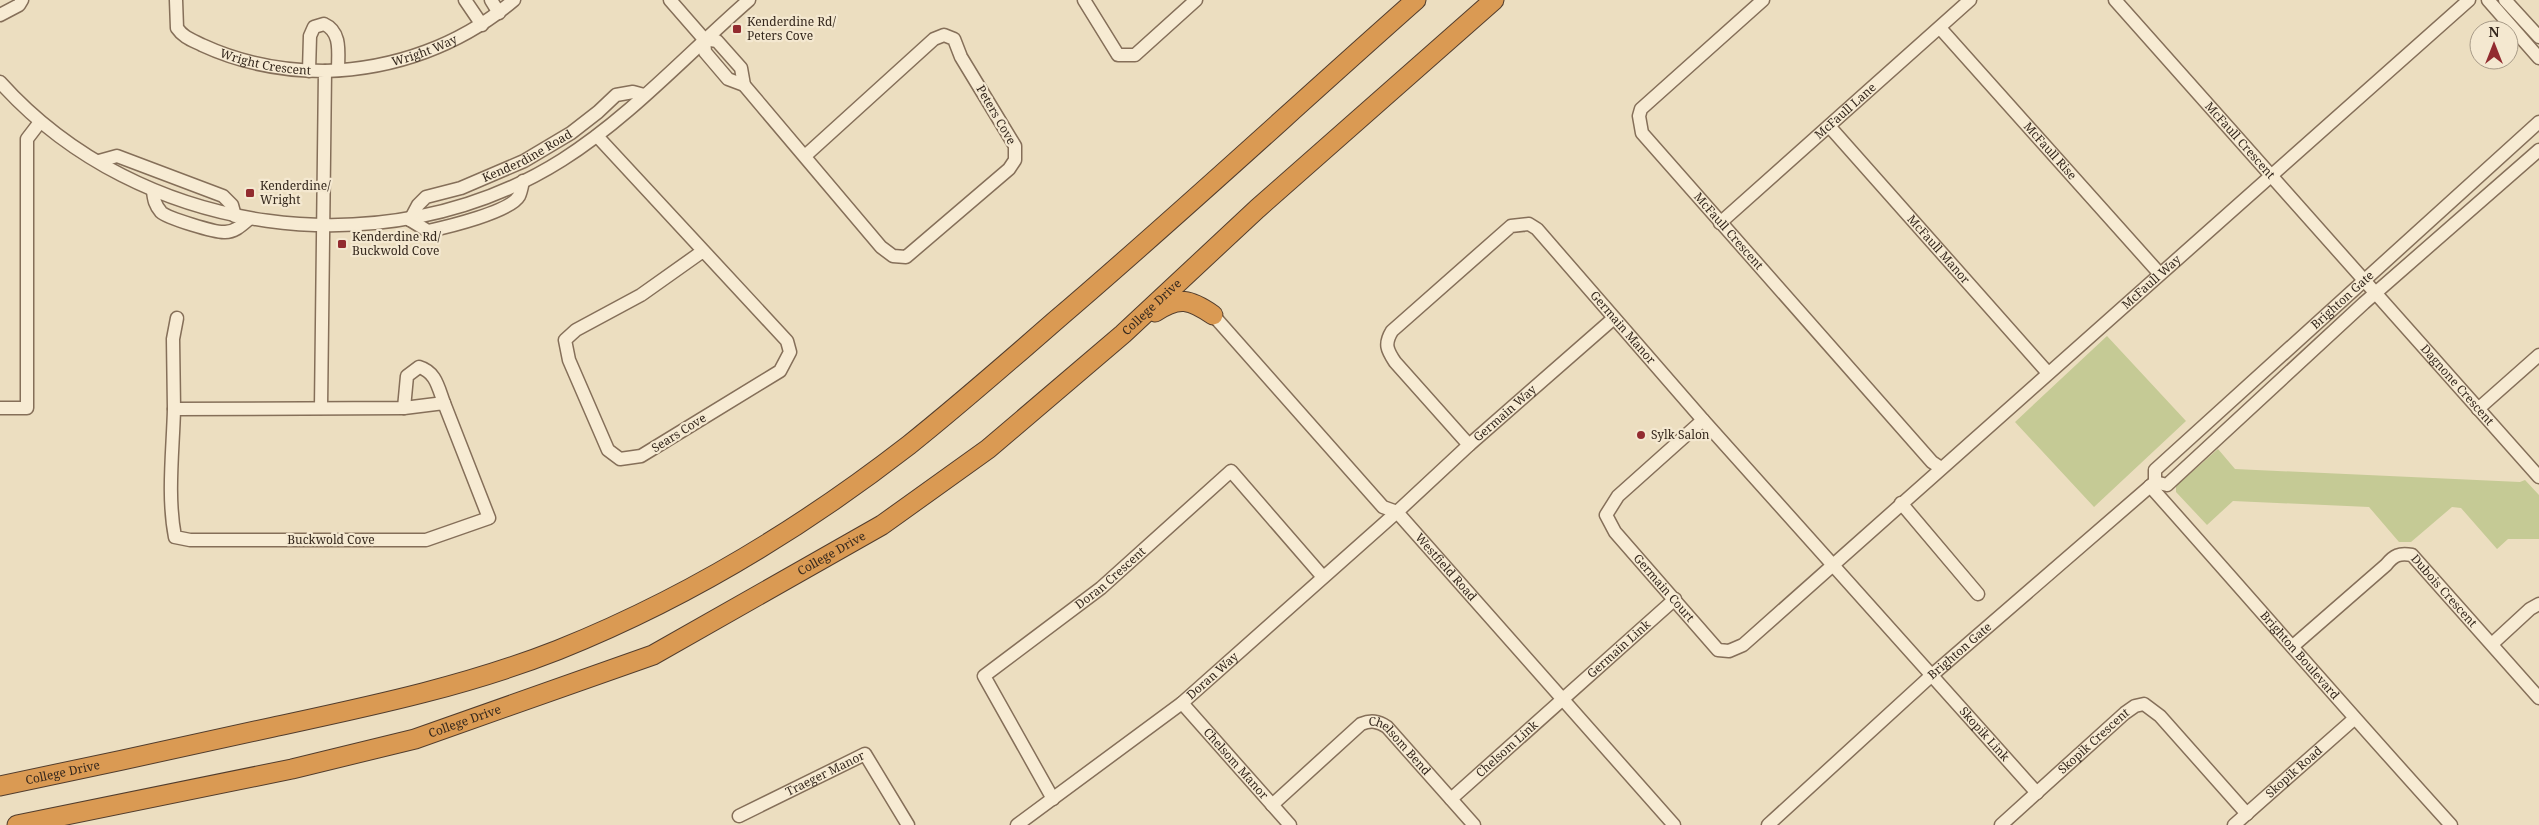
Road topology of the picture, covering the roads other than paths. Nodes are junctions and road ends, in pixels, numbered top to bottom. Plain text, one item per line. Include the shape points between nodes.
1 (22, 0) edge
2 (176, 0) edge
3 (465, 0) edge
4 (491, 0) edge
5 (514, 0) edge
6 (670, 0) edge
7 (749, 0) edge
8 (1084, 0) edge
9 (1196, 0) edge
10 (1416, 0) edge
11 (1494, 0) edge
12 (1763, 0) edge
13 (1970, 0) edge
14 (2115, 0) edge
15 (2468, 0) edge
16 (2488, 0) edge
17 (2505, 0) edge
18 (499, 13) junction
19 (0, 15) edge
20 (482, 25) junction
21 (1940, 28) junction
22 (2539, 38) edge
23 (704, 39) junction
24 (2539, 58) edge
25 (338, 70) junction
26 (309, 71) junction
27 (325, 71) junction
28 (2, 88) edge
29 (644, 95) junction
30 (40, 122) junction
31 (2539, 122) edge
32 (1829, 126) junction
33 (597, 136) junction
34 (2539, 150) edge
35 (805, 156) junction
36 (98, 161) junction
37 (2270, 176) junction
38 (153, 191) junction
39 (236, 216) junction
40 (249, 219) junction
41 (410, 220) junction
42 (1720, 223) junction
43 (324, 226) junction
44 (703, 251) junction
45 (2159, 273) junction
46 (2363, 281) junction
47 (2374, 294) junction
48 (1213, 315) joint
49 (177, 318) dead end
50 (1614, 318) junction
51 (1123, 334) junction
52 (2539, 355) edge
53 (2048, 373) junction
54 (444, 403) junction
55 (0, 408) edge
56 (321, 408) junction
57 (404, 408) junction
58 (174, 409) junction
59 (2478, 409) junction
60 (1703, 420) junction
61 (1469, 445) junction
62 (1941, 468) junction
63 (2539, 477) edge
64 (2153, 484) junction
65 (1901, 503) junction
66 (1397, 512) junction
67 (1833, 564) junction
68 (1323, 578) junction
69 (1978, 594) dead end
70 (1675, 599) junction
71 (2539, 604) edge
72 (2492, 644) junction
73 (2294, 646) junction
74 (1932, 675) junction
75 (2539, 698) edge
76 (1563, 700) junction
77 (1182, 703) junction
78 (2354, 719) junction
79 (0, 786) edge
80 (2037, 793) junction
81 (1053, 799) junction
82 (1451, 800) junction
83 (1272, 806) junction
84 (2247, 814) junction
85 (739, 816) dead end
86 (16, 825) edge
87 (908, 825) edge
88 (1017, 825) edge
89 (1290, 825) edge
90 (1474, 825) edge
91 (1674, 825) edge
92 (1768, 825) edge
93 (2001, 825) edge
94 (2234, 825) edge
95 (2451, 825) edge

1 - 19 street
2 - 26 street, Wright Crescent via 176,25 186,37 219,53 254,64
3 - 20 street
4 - 18 street
5 - 18 street, Wright Way
6 - 23 street
7 - 23 street, Kenderdine Road
8 - 9 street via 1118,55 1135,55
10 - 79 highway, College Drive via 1104,279 953,409 906,447 796,525 718,573 558,650 475,679 394,702
11 - 51 highway, College Drive via 1257,209
12 - 42 street, McFaull Crescent via 1641,109 1639,116 1639,125 1647,140
13 - 21 street, McFaull Lane
14 - 37 street, McFaull Crescent
15 - 37 street, McFaull Way
16 - 24 street
17 - 22 street
18 - 20 street, Wright Way
20 - 25 street, Wright Way via 448,44 414,56 364,68
21 - 32 street, McFaull Lane
21 - 45 street, McFaull Rise
23 - 29 street, Kenderdine Road
23 - 35 street, Peters Cove via 717,41 741,68 744,85
25 - 26 street via 337,36 324,24 314,27 310,36
25 - 27 street, Wright Way
26 - 27 street, Wright Crescent
27 - 43 street, Wright Crescent
28 - 30 street, Kenderdine Road
29 - 33 street, Kenderdine Road
29 - 41 street, Kenderdine Road via 633,92 616,95 571,133 524,162 461,188 426,197
30 - 36 street, Kenderdine Road
30 - 55 street via 27,139 27,408
31 - 46 street, Brighton Gate
32 - 42 street, McFaull Lane
32 - 53 street, McFaull Manor
33 - 41 street, Kenderdine Road via 523,181 520,196 515,201 488,215 428,231
33 - 44 street, Sears Cove
34 - 47 street, Brighton Gate
35 - 35 street, Peters Cove via 881,247 893,256 906,257 1009,169 1015,160 1016,146 961,56 954,38 944,35 934,39
36 - 38 street, Kenderdine Road
36 - 39 street via 117,156 223,196 232,205
37 - 45 street, McFaull Way
37 - 46 street, McFaull Crescent
38 - 39 street, Kenderdine Road
38 - 40 street via 154,203 163,214 224,233 235,230
39 - 40 street, Kenderdine Road
40 - 43 street, Kenderdine Road
41 - 43 street, Kenderdine Road
42 - 62 street, McFaull Crescent via 1932,462
43 - 56 street
44 - 44 street, Sears Cove via 786,341 790,352 780,371 641,456 620,459 608,450 569,360 565,340 576,330 641,295
45 - 53 street, McFaull Way
46 - 47 street, McFaull Crescent
46 - 64 street, Brighton Gate via 2155,470
47 - 59 street, Dagnone Crescent
47 - 64 street, Brighton Gate via 2167,484
48 - 51 highway via 1191,302 1178,301 1165,305
48 - 66 street, Westfield Road via 1383,507
49 - 58 street, Buckwold Cove via 173,339
50 - 60 street, Germain Manor
50 - 61 street, Germain Way
50 - 61 street, Germain Manor via 1537,229 1529,224 1511,226 1392,331 1387,340 1386,347 1395,362
51 - 86 highway, College Drive via 988,449 882,525 653,655 415,739 292,769
52 - 59 street
53 - 62 street, McFaull Way
54 - 57 street
54 - 57 street, Buckwold Cove via 432,374 419,367 407,376
54 - 58 street, Buckwold Cove via 489,518 426,540 190,540 175,537
56 - 57 street
56 - 58 street
59 - 63 street, Dagnone Crescent
60 - 67 street, Germain Manor
60 - 70 street, Germain Court via 1618,496 1606,515 1615,532
61 - 66 street, Germain Way
62 - 65 street, McFaull Way
64 - 73 street, Brighton Boulevard
64 - 74 street, Brighton Gate
65 - 67 street, McFaull Way
65 - 69 street
66 - 68 street, Doran Way
66 - 76 street, Westfield Road
67 - 70 street, Germain Court via 1743,645 1729,651 1718,650
67 - 74 street, Germain Manor
68 - 77 street, Doran Way
68 - 81 street, Doran Crescent via 1231,471 1101,588 984,676
70 - 76 street, Germain Link
71 - 72 street
72 - 73 street, Dubois Crescent via 2412,555 2403,553 2394,556
72 - 75 street, Dubois Crescent
73 - 78 street, Brighton Boulevard
74 - 80 street, Skopik Link
74 - 92 street, Brighton Gate
76 - 82 street, Chelsom Link
76 - 91 street, Westfield Road
77 - 81 street, Doran Way
77 - 83 street, Chelsom Manor
78 - 84 street, Skopik Road
78 - 95 street, Brighton Boulevard
80 - 84 street, Skopik Crescent via 2125,714 2144,704 2160,716
80 - 93 street, Skopik Crescent
81 - 88 street, Doran Way
82 - 83 street, Chelsom Bend via 1387,727 1379,721 1368,721
82 - 90 street, Chelsom Bend
83 - 89 street, Chelsom Manor
84 - 94 street, Skopik Road
85 - 87 street, Traeger Manor via 865,754

